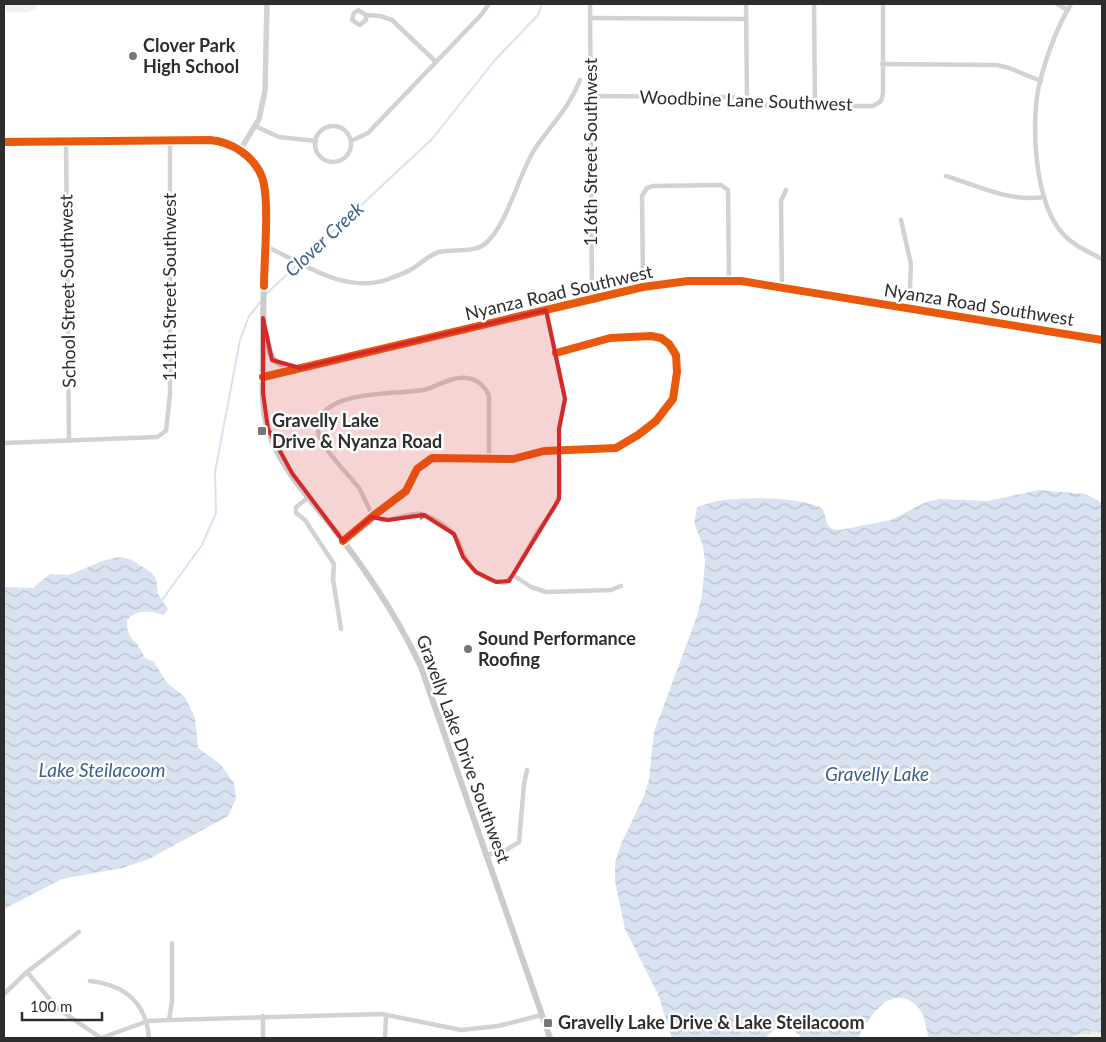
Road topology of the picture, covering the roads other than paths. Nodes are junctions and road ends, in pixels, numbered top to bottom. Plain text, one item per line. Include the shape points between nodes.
1 (267, 4) edge
2 (489, 4) edge
3 (590, 4) edge
4 (746, 4) edge
5 (814, 4) edge
6 (883, 4) edge
7 (1057, 4) edge
8 (1071, 4) edge
9 (1068, 10) junction
10 (366, 15) dead end
11 (590, 18) junction
12 (746, 19) junction
13 (436, 62) junction
14 (882, 64) junction
15 (580, 80) dead end
16 (1040, 81) junction
17 (591, 96) junction
18 (747, 100) junction
19 (814, 106) junction
20 (255, 126) junction
21 (170, 140) junction
22 (351, 140) junction
23 (66, 141) junction
24 (316, 141) junction
25 (4, 142) edge
26 (240, 150) junction
27 (946, 176) dead end
28 (786, 190) dead end
29 (1044, 197) junction
30 (901, 220) dead end
31 (265, 246) junction
32 (1102, 259) edge
33 (728, 280) junction
34 (643, 288) junction
35 (782, 288) junction
36 (592, 299) junction
37 (909, 308) junction
38 (546, 310) junction
39 (263, 318) junction
40 (1102, 340) edge
41 (556, 353) junction
42 (300, 368) junction
43 (263, 377) junction
44 (69, 441) junction
45 (4, 443) edge
46 (560, 450) junction
47 (489, 458) junction
48 (309, 497) junction
49 (372, 516) junction
50 (343, 541) junction
51 (513, 576) junction
52 (621, 586) dead end
53 (341, 629) dead end
54 (527, 770) dead end
55 (485, 855) junction
56 (79, 932) dead end
57 (172, 942) dead end
58 (27, 972) junction
59 (90, 981) dead end
60 (4, 994) edge
61 (386, 1015) junction
62 (542, 1015) junction
63 (263, 1016) junction
64 (169, 1020) junction
65 (148, 1021) junction
66 (101, 1038) edge
67 (148, 1038) edge
68 (263, 1038) edge
69 (385, 1038) edge
70 (550, 1038) edge

1 - 20 street via 265,91
2 - 13 street
3 - 11 street, 116th Street Southwest
4 - 12 street
5 - 19 street
6 - 14 street
7 - 9 street
8 - 9 street
9 - 16 street
10 - 13 street via 392,20
11 - 12 street
11 - 17 street, 116th Street Southwest
12 - 18 street
13 - 22 street via 368,133
14 - 16 street via 997,65
14 - 19 street, Woodbine Lane Southwest via 883,94 877,104
15 - 31 street via 576,93 559,120 534,151 494,233 484,245 437,253 410,270 377,282 340,280 306,268
16 - 29 street via 1037,153
17 - 18 street, Woodbine Lane Southwest
17 - 36 street, 116th Street Southwest
18 - 19 street, Woodbine Lane Southwest via 768,106
20 - 24 street via 280,137
20 - 26 street
21 - 23 main road, Gravelly Lake Drive Southwest
21 - 26 main road, Gravelly Lake Drive Southwest via 217,141
21 - 44 street, 111th Street Southwest via 168,423 157,437
22 - 24 street via 343,128 332,126 321,131
22 - 24 street via 348,155 332,162 318,153
23 - 25 main road, Gravelly Lake Drive Southwest
23 - 44 street, School Street Southwest
26 - 31 main road, Gravelly Lake Drive Southwest via 254,163 264,183
27 - 29 street via 998,194
28 - 35 street via 781,202
29 - 32 street via 1055,224 1064,235
30 - 37 street via 911,264
31 - 39 main road, Gravelly Lake Drive Southwest
33 - 34 street, Nyanza Road Southwest via 688,281
33 - 34 street via 729,194 726,187 653,186 644,190
33 - 35 street, Nyanza Road Southwest
34 - 36 street, Nyanza Road Southwest
35 - 37 street, Nyanza Road Southwest
36 - 38 street, Nyanza Road Southwest
37 - 40 street, Nyanza Road Southwest
38 - 41 street
38 - 42 street, Nyanza Road Southwest
39 - 42 main road via 272,360
39 - 43 main road, Gravelly Lake Drive Southwest
41 - 46 street via 565,399 559,428
41 - 46 street via 616,337 651,336 665,340 671,346 677,364 676,389 671,403 638,435 616,448
42 - 43 street, Nyanza Road Southwest
43 - 48 main road, Gravelly Lake Drive Southwest via 264,408 273,442
44 - 45 street
46 - 47 street via 517,458
46 - 51 street via 559,499
47 - 49 street via 432,458 417,469 406,491
47 - 49 street via 489,396 483,386 472,379 457,378 426,389 370,395 341,402 323,413 318,433 360,490
48 - 50 main road, Gravelly Lake Drive Southwest
48 - 53 street via 296,507 296,513 334,564 333,579
49 - 50 street
49 -> 51 street via 384,520 416,514 428,516 454,534 463,557 480,575 502,584
50 - 55 main road, Gravelly Lake Drive Southwest via 394,612 407,636 421,667
51 - 52 street via 546,592 611,590
54 - 55 street via 519,842 503,852
55 - 62 main road, Gravelly Lake Drive Southwest
56 - 58 street
57 - 64 street
58 - 60 street
58 - 66 street via 57,1008
59 - 65 street via 124,990
61 - 62 street via 461,1030 498,1026
61 - 63 street
61 - 69 street
62 - 70 main road, Gravelly Lake Drive Southwest
63 - 64 street
63 - 68 street
64 - 65 street
65 - 66 street
65 - 67 street

